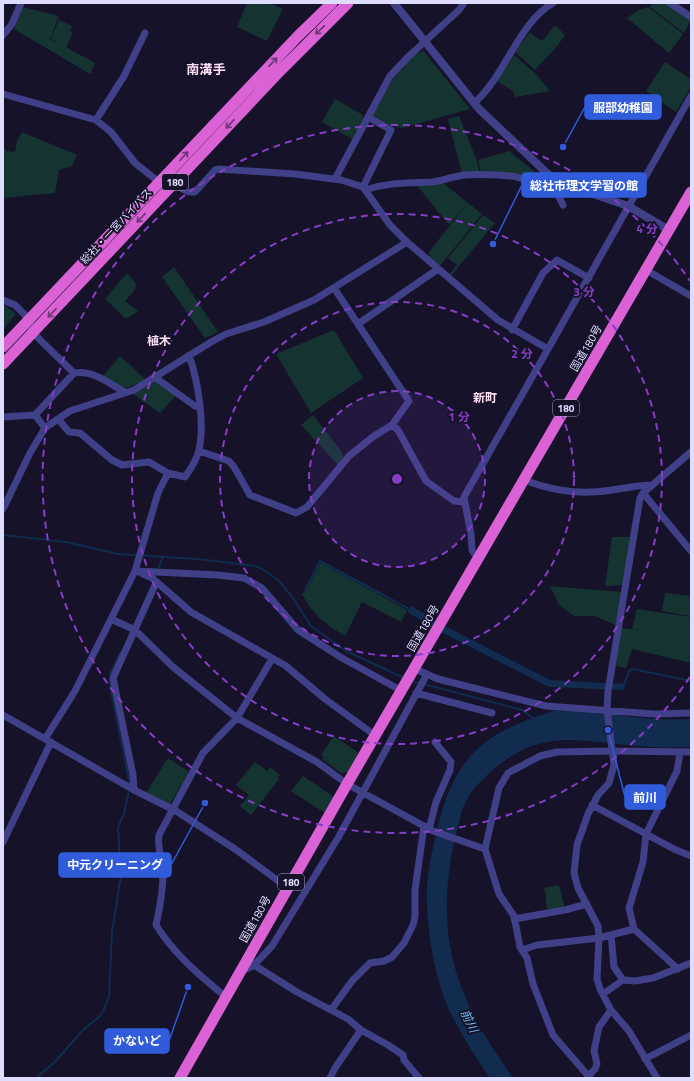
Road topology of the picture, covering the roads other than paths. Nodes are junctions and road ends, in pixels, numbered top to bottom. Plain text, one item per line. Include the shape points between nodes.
1 (21, 3) edge
2 (332, 3) edge
3 (348, 3) edge
4 (394, 3) edge
5 (464, 3) edge
6 (553, 3) edge
7 (670, 3) edge
8 (691, 17) edge
9 (145, 33) dead end
10 (3, 35) edge
11 (425, 42) junction
12 (3, 94) edge
13 (691, 96) edge
14 (474, 103) junction
15 (368, 117) junction
16 (96, 120) junction
17 (553, 177) junction
18 (335, 179) junction
19 (159, 182) junction
20 (174, 184) junction
21 (364, 189) junction
22 (691, 192) edge
23 (563, 205) dead end
24 (628, 206) junction
25 (669, 230) junction
26 (407, 242) junction
27 (438, 269) junction
28 (646, 270) junction
29 (589, 278) junction
30 (334, 288) junction
31 (691, 296) edge
32 (3, 300) edge
33 (29, 320) junction
34 (358, 324) junction
35 (512, 330) junction
36 (33, 333) junction
37 (3, 347) edge
38 (548, 349) junction
39 (190, 355) junction
40 (3, 364) edge
41 (74, 373) junction
42 (156, 378) junction
43 (124, 392) junction
44 (200, 408) junction
45 (35, 415) junction
46 (3, 417) edge
47 (58, 419) junction
48 (392, 425) junction
49 (45, 428) junction
50 (199, 451) junction
51 (691, 452) edge
52 (168, 473) junction
53 (524, 480) junction
54 (652, 485) junction
55 (643, 493) junction
56 (464, 502) junction
57 (3, 509) edge
58 (691, 551) edge
59 (478, 559) junction
60 (136, 569) junction
61 (156, 582) junction
62 (111, 619) junction
63 (132, 629) junction
64 (272, 659) junction
65 (414, 671) junction
66 (426, 676) junction
67 (404, 689) junction
68 (416, 692) junction
69 (607, 711) junction
70 (492, 713) dead end
71 (691, 713) edge
72 (3, 715) edge
73 (237, 718) junction
74 (376, 736) junction
75 (48, 740) junction
76 (435, 742) dead end
77 (611, 749) junction
78 (691, 752) edge
79 (680, 753) junction
80 (347, 784) junction
81 (130, 788) junction
82 (362, 792) junction
83 (592, 805) junction
84 (171, 809) junction
85 (429, 829) junction
86 (646, 834) junction
87 (3, 842) edge
88 (485, 849) junction
89 (691, 856) edge
90 (288, 888) junction
91 (587, 904) junction
92 (514, 919) junction
93 (634, 929) junction
94 (611, 935) junction
95 (599, 938) junction
96 (522, 950) junction
97 (691, 964) edge
98 (254, 965) junction
99 (242, 968) junction
100 (678, 969) junction
101 (623, 980) junction
102 (603, 994) junction
103 (226, 997) junction
104 (331, 1010) junction
105 (611, 1010) junction
106 (361, 1030) junction
107 (691, 1036) edge
108 (646, 1059) junction
109 (589, 1077) edge
110 (180, 1078) edge
111 (330, 1078) edge
112 (419, 1078) edge
113 (657, 1078) edge

1 - 10 street via 12,24
19 -> 2 highway, 総社・一宮バイパス / 180
3 -> 20 highway, 総社・一宮バイパス / 180
4 - 11 street
5 - 11 street
6 - 14 street via 537,17 486,94
7 - 8 street
9 - 16 street via 124,76
11 - 14 street
11 - 15 street via 390,76
12 - 16 street
13 - 24 street
14 - 17 street via 492,123
15 - 18 street
15 - 21 street via 391,130
16 - 19 street via 111,132 135,163
17 - 21 street via 539,184 510,176 464,175 433,182 394,182
17 - 23 street via 553,185
17 - 24 street
18 - 20 street via 219,169 215,170 195,192 188,192
18 - 21 street via 350,182
19 - 20 street
19 - 33 highway, 総社・一宮バイパス / 180
20 -> 36 highway, 総社・一宮バイパス / 180
21 - 26 street via 390,225
22 - 25 highway, 国道180号 / 180
24 - 25 street
24 - 29 street
25 - 28 highway, 国道180号 / 180
26 - 27 street
26 - 30 street
27 - 34 street
27 - 35 street
28 - 31 street
28 - 53 highway, 国道180号 / 180
29 - 35 street via 558,260 543,273
29 - 38 street
30 - 34 street
30 - 39 street via 314,300 264,322 226,334
32 - 33 street via 15,305
33 - 36 street
33 - 37 highway, 総社・一宮バイパス / 180
34 - 48 street via 409,401
35 - 38 street
36 - 40 highway, 総社・一宮バイパス / 180
36 - 41 street
38 - 56 street via 464,496
39 - 42 street
39 - 44 street
41 - 43 street via 83,372 104,379
41 - 45 street
42 - 43 street via 134,390
42 - 44 street
43 - 47 street via 70,411
44 - 50 street
45 - 46 street
45 - 49 street
47 - 49 street
47 - 52 street via 69,432 80,433 112,460 122,465 149,462
48 - 50 street via 349,456 307,507 296,513 250,495 229,461
48 - 56 street via 398,430 426,481 454,501
49 - 57 street
50 - 52 street via 185,477
51 - 54 street
52 - 60 street via 158,493
53 - 54 street via 539,486 571,492
53 - 59 highway, 国道180号 / 180
54 - 55 street
55 - 58 street
55 - 69 street via 640,498 608,691
56 - 59 street via 472,534 472,550
59 - 65 highway, 国道180号 / 180
60 - 61 street
60 - 62 street
60 - 67 street via 244,578 262,588 298,630 342,658
61 - 63 street
61 - 64 street via 191,612
62 - 63 street
62 - 75 street
63 - 73 street via 173,667
63 - 81 street via 113,682 133,775
64 - 73 street
64 - 74 street via 286,666 325,700
65 - 66 street
65 - 67 highway, 国道180号 / 180
66 - 68 street
66 - 69 street via 546,706
67 - 74 highway, 国道180号 / 180
68 - 70 street
68 - 82 street
69 - 71 street
69 - 77 street
72 - 75 street
73 - 80 street via 317,762
73 - 84 street via 203,753
74 - 80 highway, 国道180号 / 180
75 - 81 street
75 - 87 street
76 - 85 street via 451,762
77 - 79 street
77 - 83 street via 614,765 612,776
77 - 88 street via 557,752 540,756 508,773 499,788
78 - 79 street
79 - 86 street via 677,771
80 - 82 street
80 - 90 highway, 国道180号 / 180
81 - 84 street
82 - 85 street
82 - 98 street via 338,838 272,946
83 - 86 street
83 - 91 street via 574,860 574,873
84 - 90 street via 216,836
84 - 103 street via 158,842 163,871 156,925 200,976
85 - 88 street
85 - 104 street via 415,890 415,917 404,943 392,957 370,963 352,981
86 - 89 street
86 - 93 street via 643,862 629,908
88 - 92 street via 499,894
90 - 99 highway, 国道180号 / 180
91 - 92 street
91 - 95 street via 598,926
92 - 96 street
93 - 94 street
93 - 100 street
94 - 95 street
94 - 101 street via 614,967
95 - 96 street via 537,945
95 - 102 street via 597,979
96 - 109 street via 553,1035
97 - 100 street
98 - 99 street via 247,969
98 - 104 street
99 - 103 highway, 国道180号 / 180
100 - 101 street via 653,978
101 - 102 street
102 - 105 street
103 - 110 highway, 国道180号 / 180
104 - 106 street
105 - 108 street via 621,1020
105 - 109 street via 599,1027 594,1051 596,1068
106 - 111 street
106 - 112 street via 403,1055 404,1060
107 - 108 street
108 - 113 street

